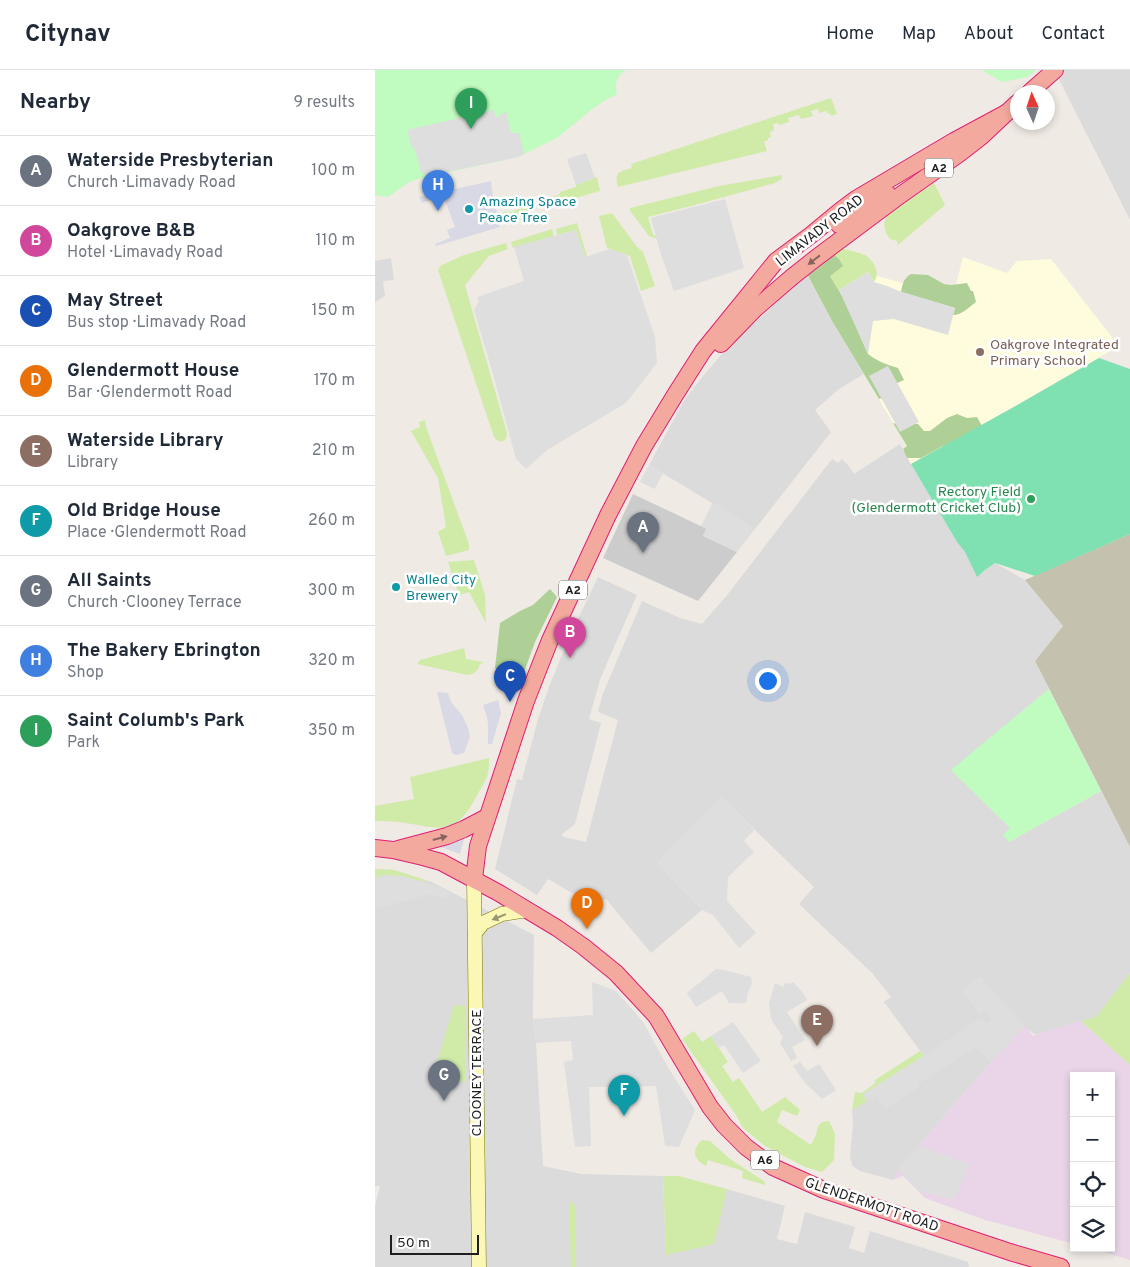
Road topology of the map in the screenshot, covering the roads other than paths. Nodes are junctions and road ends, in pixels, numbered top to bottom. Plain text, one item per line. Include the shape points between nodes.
1 (1055, 70) edge
2 (1038, 85) edge
3 (1010, 109) edge
4 (1010, 110) edge
5 (959, 154) junction
6 (752, 290) junction
7 (675, 395) junction
8 (487, 816) junction
9 (375, 848) edge
10 (393, 850) junction
11 (474, 879) junction
12 (527, 910) junction
13 (475, 933) junction
14 (479, 1267) edge
15 (1061, 1267) edge

1 - 2 highway
3 - 6 highway, LIMAVADY ROAD / A2 via 856,199 776,261
4 - 5 highway, LIMAVADY ROAD / A2
5 - 6 highway via 934,164 862,209
5 -> 7 highway, LIMAVADY ROAD / A2 via 792,277 755,309
6 - 7 highway, LIMAVADY ROAD / A2 via 703,352
7 - 8 highway, LIMAVADY ROAD / A2 via 608,515 550,640
10 -> 8 highway via 447,836
8 - 11 highway, A2 via 477,846
9 - 10 highway
10 - 11 highway, GLENDERMOTT ROAD via 441,862
11 - 12 highway, GLENDERMOTT ROAD / A6
11 - 13 main road, CLOONEY TERRACE
12 -> 13 main road via 502,914 483,923
12 - 15 highway, GLENDERMOTT ROAD / A6 via 584,947 616,973 655,1016 724,1125 746,1147 773,1166 825,1190
13 - 14 main road, CLOONEY TERRACE

